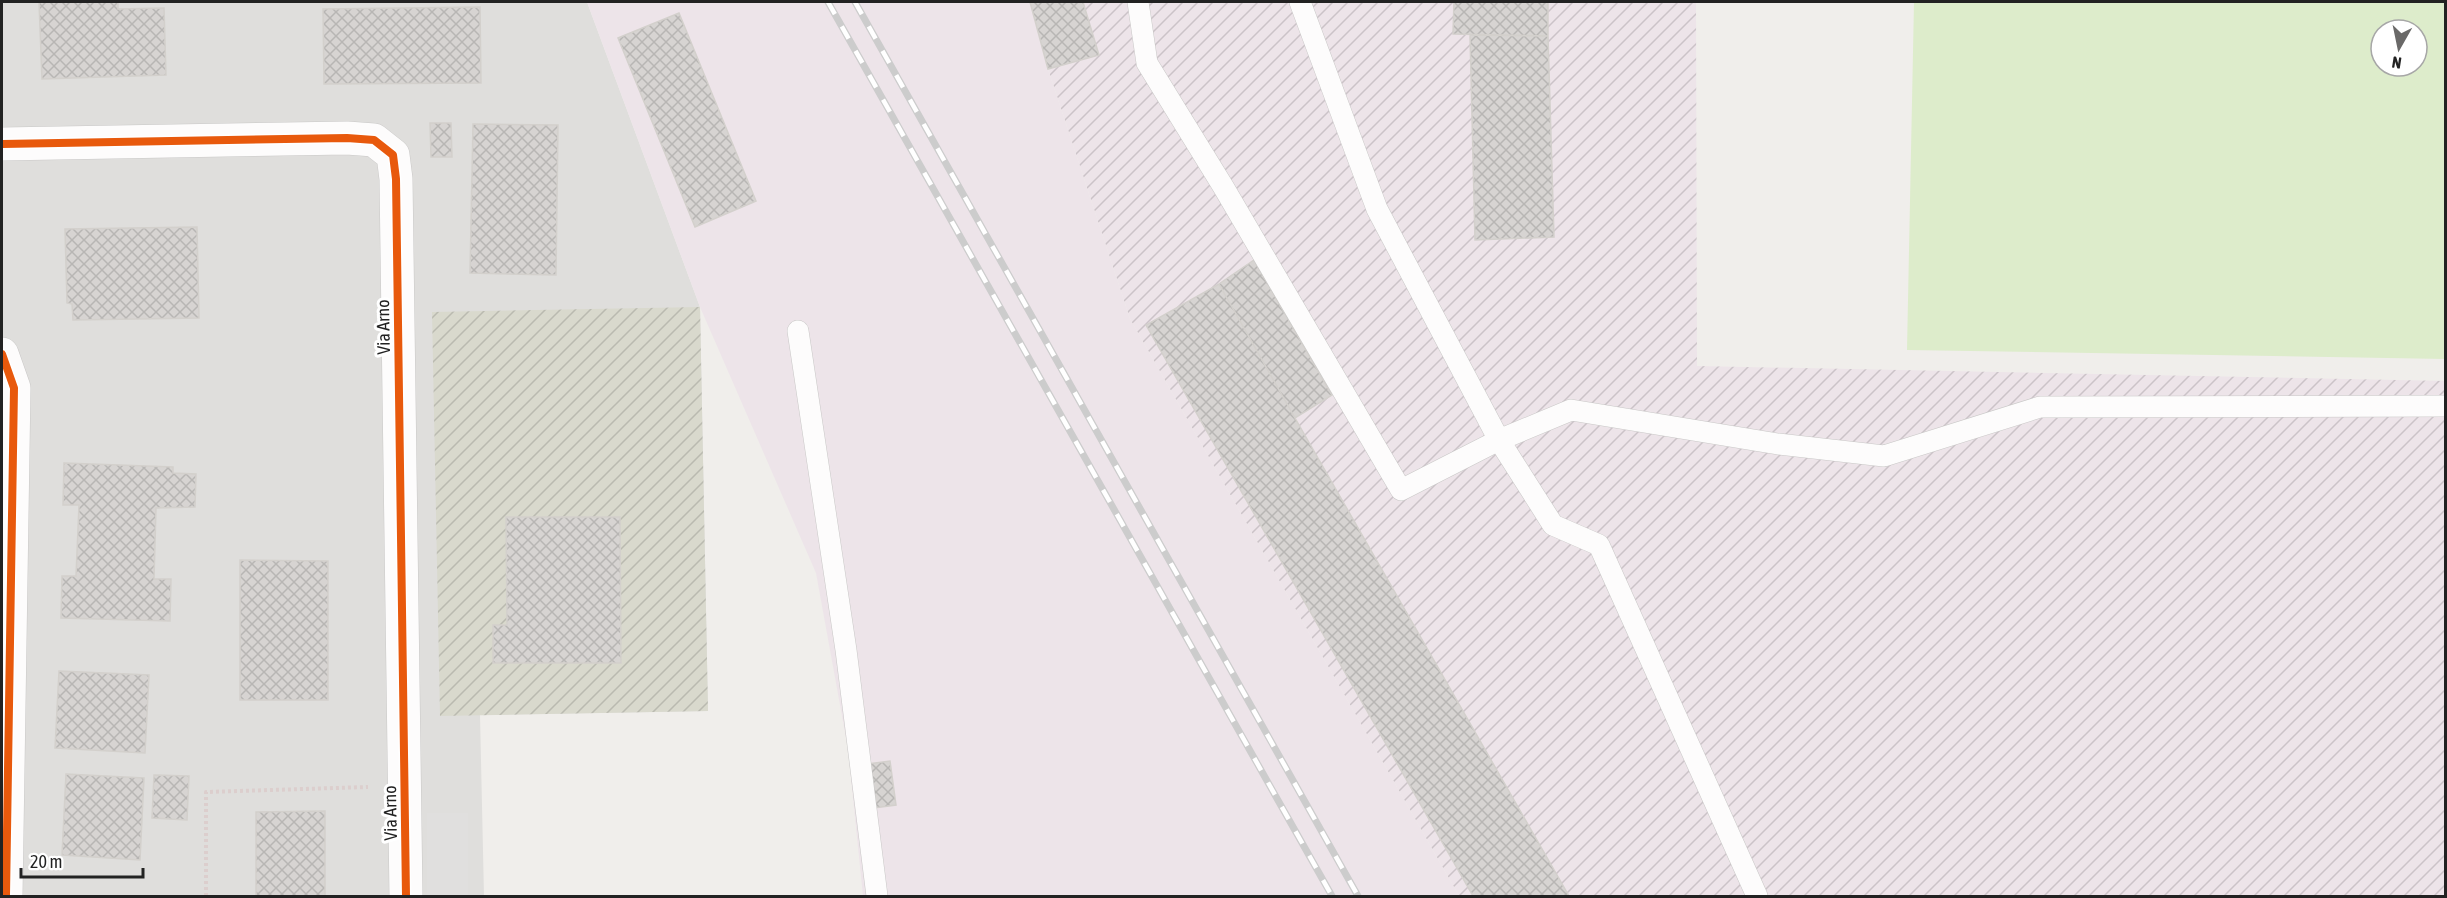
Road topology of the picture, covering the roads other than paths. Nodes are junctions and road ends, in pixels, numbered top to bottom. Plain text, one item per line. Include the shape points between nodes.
1 (1138, 2) edge
2 (1300, 2) edge
3 (2, 144) edge
4 (798, 331) dead end
5 (2, 354) edge
6 (2445, 406) edge
7 (1499, 440) junction
8 (6, 897) edge
9 (406, 897) edge
10 (877, 897) edge
11 (1757, 897) edge

1 - 7 lane via 1147,63 1401,490
2 - 7 lane via 1377,209
3 - 9 street, Via Arno via 347,138 374,140 393,155
4 - 10 lane via 846,650
5 - 8 street via 14,388
6 - 7 lane via 2040,407 1884,456 1778,444 1571,410
7 - 11 lane via 1553,525 1599,545

